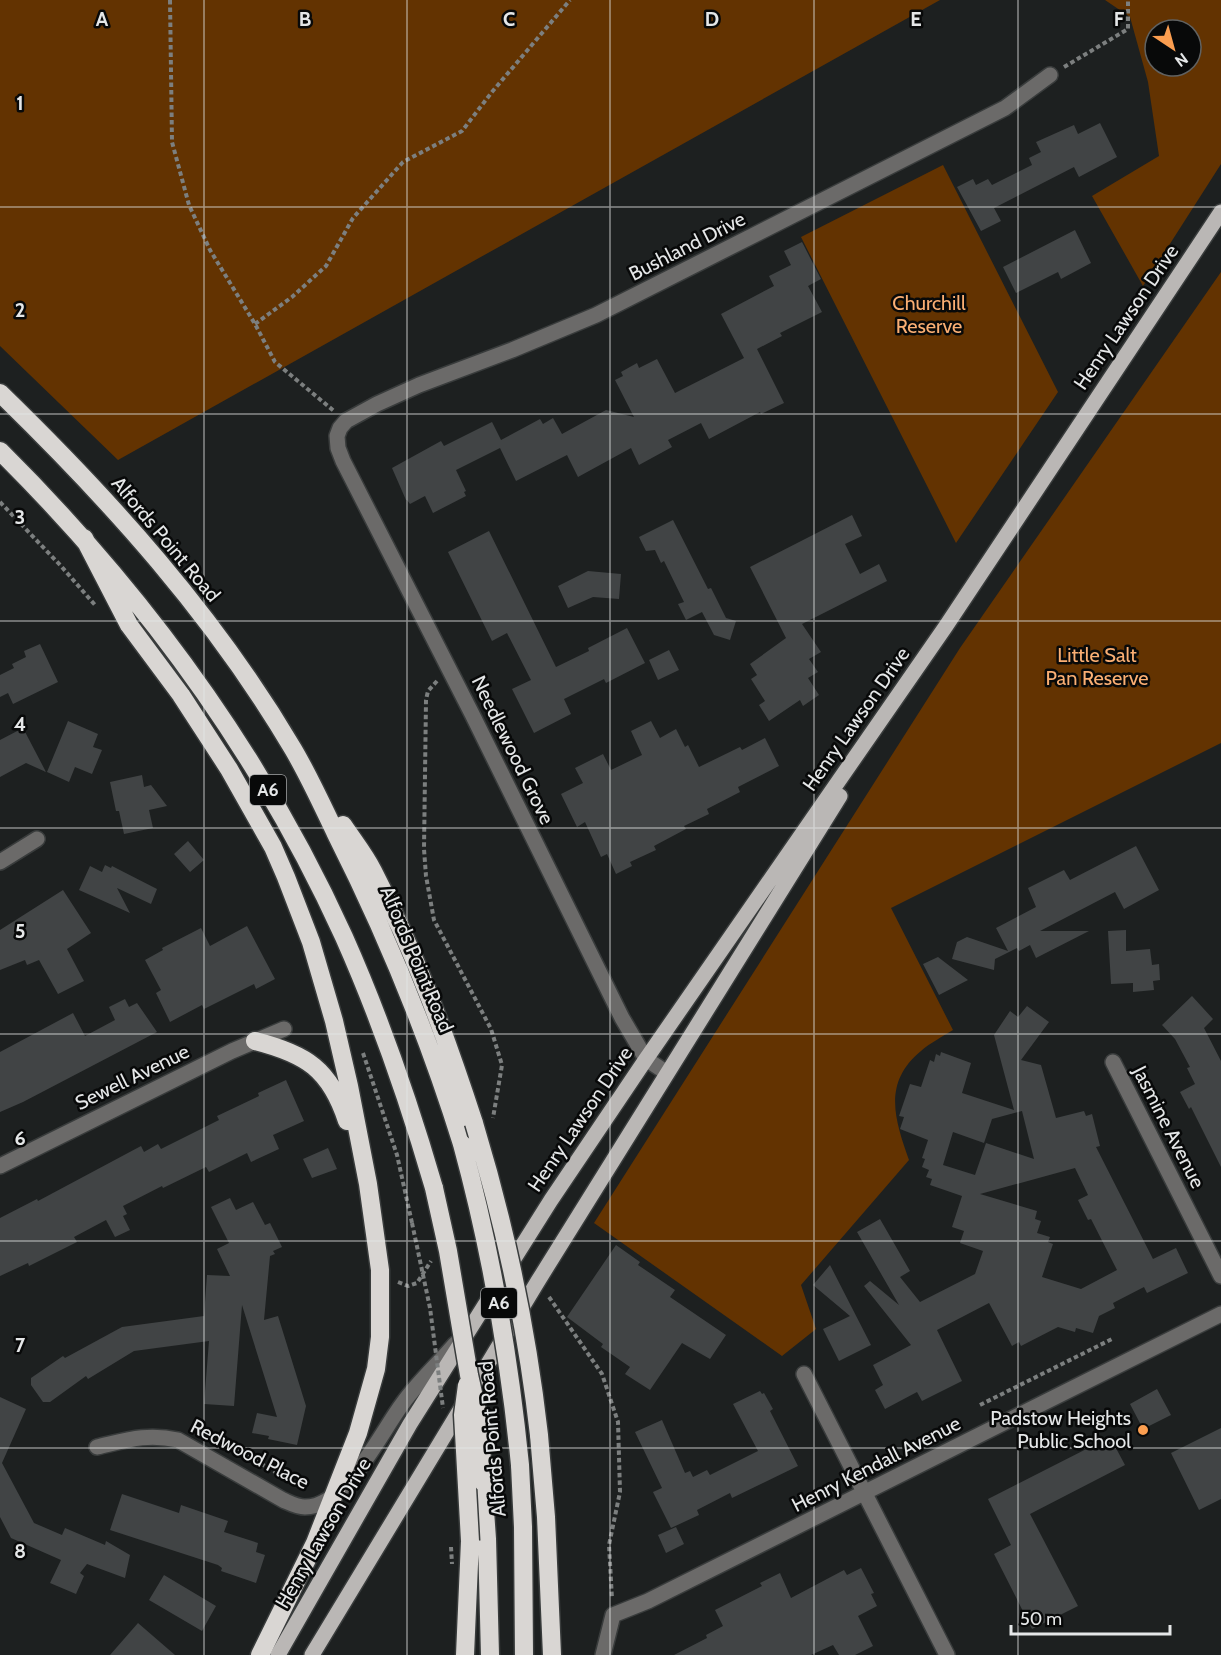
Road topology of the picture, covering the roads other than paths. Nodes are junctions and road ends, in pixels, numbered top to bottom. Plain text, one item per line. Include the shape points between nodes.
1 (1050, 75) road end
2 (1221, 212) edge
3 (0, 393) edge
4 (337, 436) joint
5 (0, 451) edge
6 (84, 538) junction
7 (946, 626) junction
8 (294, 751) junction
9 (37, 839) dead end
10 (0, 862) edge
11 (284, 1029) dead end
12 (255, 1041) junction
13 (646, 1059) junction
14 (1113, 1062) dead end
15 (667, 1073) junction
16 (0, 1166) edge
17 (368, 1184) junction
18 (1221, 1276) edge
19 (1221, 1314) edge
20 (478, 1318) junction
21 (804, 1374) dead end
22 (97, 1447) dead end
23 (865, 1493) junction
24 (333, 1496) junction
25 (479, 1540) junction
26 (260, 1655) edge
27 (278, 1655) edge
28 (312, 1655) edge
29 (465, 1655) edge
30 (490, 1655) edge
31 (524, 1655) edge
32 (552, 1655) edge
33 (603, 1655) edge
34 (947, 1655) edge

1 - 4 street, Bushland Drive via 1005,108 596,315 411,389 346,421
2 - 7 main road, Henry Lawson Drive
3 - 8 highway, Alfords Point Road / A6 via 86,479 160,562 222,642
4 - 13 street, Needlewood Grove via 343,461
5 - 6 highway, Alfords Point Road / A6
6 - 17 highway, A6 via 129,625 229,769 273,847 310,942 334,1021
6 - 25 highway, Alfords Point Road / A6, bridge via 214,704 266,787 343,935 380,1024 434,1188 459,1313 480,1424
7 - 13 main road, Henry Lawson Drive
7 - 15 main road, Henry Lawson Drive
8 - 31 highway, Alfords Point Road / A6, bridge via 382,928 413,1000 462,1144 498,1297 511,1376 523,1527
8 - 32 highway, bridge via 377,879 427,992 474,1123 498,1208 531,1369 540,1435
9 - 10 street
11 - 12 street, Sewell Avenue
12 - 16 street, Sewell Avenue
12 - 17 highway via 282,1048 309,1062 332,1085
13 - 15 street, Needlewood Grove
13 - 20 main road, Henry Lawson Drive
14 - 18 street, Jasmine Avenue
15 - 28 main road, Henry Lawson Drive
17 - 24 highway, A6 via 380,1270 380,1337 368,1402
19 - 23 street, Henry Kendall Avenue
20 - 24 street, Redwood Place via 403,1403 355,1474
20 - 27 main road, Henry Lawson Drive via 410,1425
21 - 23 street
22 - 24 street, Redwood Place via 142,1436 160,1436 178,1440 297,1506 305,1507
23 - 33 street, Henry Kendall Avenue via 613,1615
23 - 34 street
24 - 26 highway, A6 via 297,1583
25 - 29 highway
25 - 30 highway, Alfords Point Road / A6

